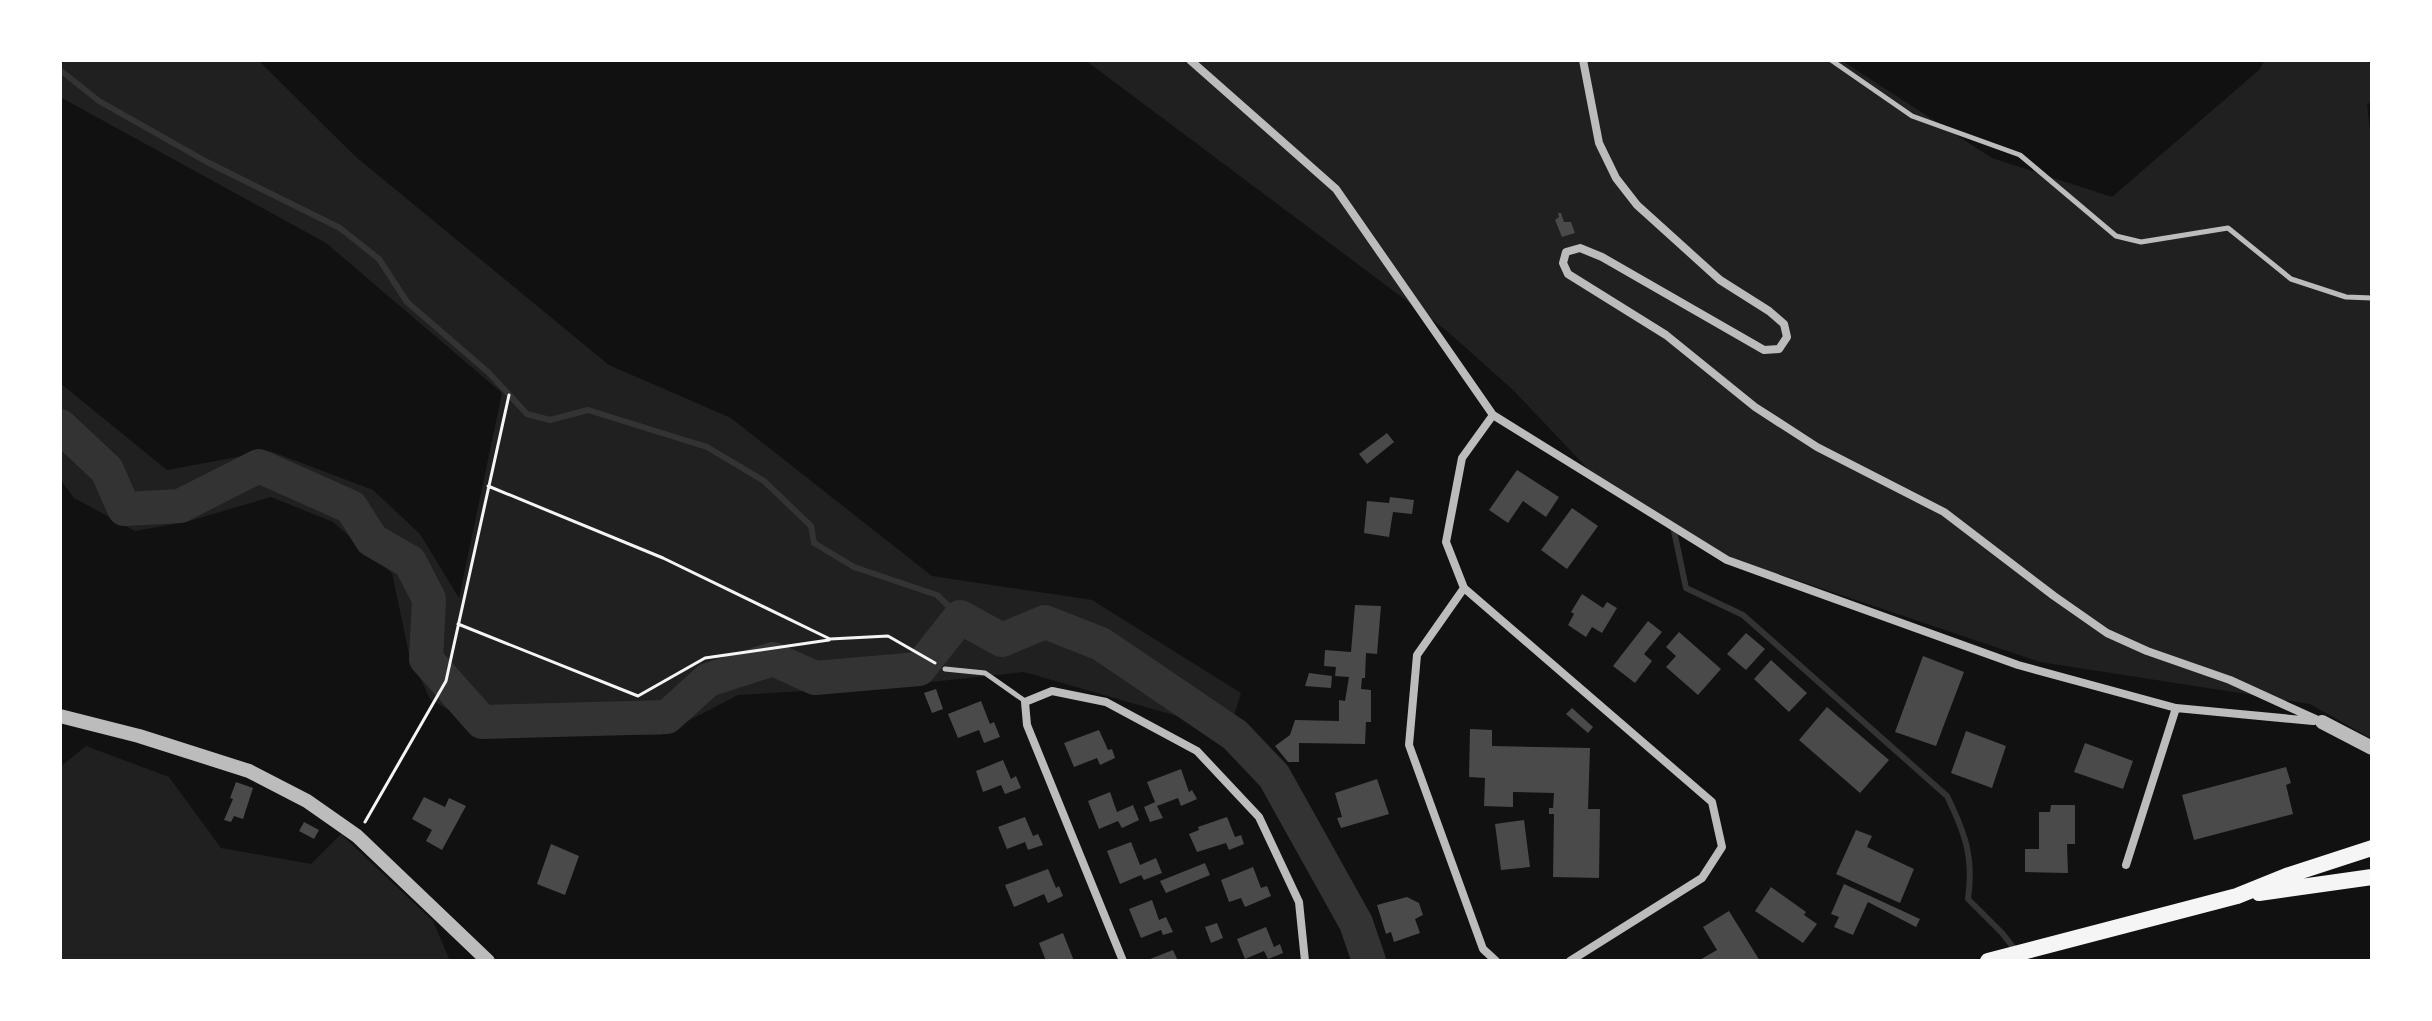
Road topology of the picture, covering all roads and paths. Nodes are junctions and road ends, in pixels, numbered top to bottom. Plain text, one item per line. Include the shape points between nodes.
1 (1190, 60) edge
2 (1583, 60) edge
3 (1831, 60) edge
4 (2372, 298) edge
5 (509, 395) dead end
6 (1493, 415) junction
7 (488, 486) junction
8 (1464, 588) junction
9 (458, 624) junction
10 (830, 639) junction
11 (945, 669) joint
12 (1025, 702) junction
13 (2176, 708) junction
14 (60, 716) edge
15 (2322, 722) junction
16 (2372, 748) edge
17 (357, 836) junction
18 (2372, 848) edge
19 (2126, 865) dead end
20 (2372, 877) edge
21 (2237, 896) junction
22 (488, 961) edge
23 (1123, 961) edge
24 (1305, 961) edge
25 (1496, 961) edge
26 (1570, 961) edge
27 (1988, 961) edge

1 - 6 street via 1336,189
2 - 15 street via 1599,143 1616,178 1637,205 1720,280 1784,324 1787,337 1779,349 1764,350 1580,248 1566,252 1568,274 1666,335 1755,407 1817,447 1944,512 2107,633
3 - 4 lane via 1912,116 2020,155 2116,236 2141,242 2228,228 2291,279 2346,297
5 - 7 path
6 - 8 street via 1462,458 1446,542
6 - 13 street via 1727,560 2018,665
7 - 9 path
7 - 10 path via 663,558
8 - 25 street via 1417,655 1409,745 1483,949
8 - 26 street via 1712,802 1722,847 1702,878
9 - 10 path via 638,696 705,658
9 - 17 path via 446,681
10 - 11 path via 888,636
11 - 12 lane via 985,673
12 - 23 street via 1027,725
12 - 24 street via 1052,691 1106,702 1197,751 1259,817 1299,902
13 - 15 street
13 - 19 street
14 - 17 street via 249,771 307,801
15 - 16 street
17 - 22 street
18 - 21 main road
20 - 21 main road
21 - 27 main road

